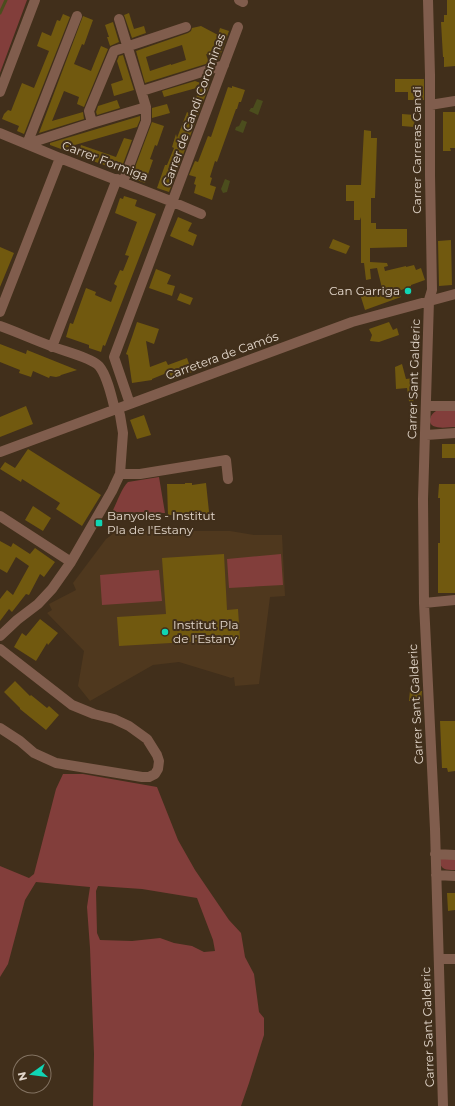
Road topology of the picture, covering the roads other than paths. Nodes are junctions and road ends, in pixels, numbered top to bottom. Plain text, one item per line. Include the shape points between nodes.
1 (35, 0) edge
2 (428, 0) edge
3 (77, 16) dead end
4 (119, 19) dead end
5 (186, 27) dead end
6 (238, 27) dead end
7 (127, 46) junction
8 (224, 65) junction
9 (142, 91) junction
10 (0, 92) edge
11 (455, 102) edge
12 (430, 105) junction
13 (146, 107) junction
14 (92, 123) junction
15 (0, 133) edge
16 (27, 144) junction
17 (60, 158) junction
18 (120, 181) junction
19 (173, 202) junction
20 (201, 214) dead end
21 (455, 294) edge
22 (429, 300) junction
23 (0, 312) edge
24 (0, 326) edge
25 (52, 347) junction
26 (117, 365) junction
27 (102, 370) junction
28 (130, 404) junction
29 (426, 406) junction
30 (455, 406) edge
31 (116, 409) junction
32 (455, 433) edge
33 (426, 435) junction
34 (0, 452) edge
35 (120, 474) junction
36 (228, 479) dead end
37 (0, 516) edge
38 (71, 562) junction
39 (455, 600) edge
40 (424, 603) junction
41 (0, 636) edge
42 (0, 649) edge
43 (0, 728) edge
44 (435, 854) junction
45 (455, 855) edge
46 (436, 875) junction
47 (455, 876) edge
48 (439, 959) junction
49 (455, 959) edge
50 (444, 1106) edge

1 - 10 street
2 - 12 street, Carrer Carreras Candi
3 - 16 street
4 - 7 street
5 - 7 street
6 - 8 street, Carrer de Candi Corominas
7 - 9 street
7 - 14 street via 114,51 89,111
8 - 9 street
8 - 19 street, Carrer de Candi Corominas
9 - 13 street
11 - 12 street
12 - 22 street, Carrer Carreras Candi via 432,290
13 - 14 street
13 - 18 street via 146,121
14 - 16 street
15 - 16 street, Carrer Formiga
16 - 17 street, Carrer Formiga
17 - 18 street, Carrer Formiga
17 - 23 street
18 - 19 street, Carrer Formiga
18 - 25 street
19 - 20 street, Carrer Formiga
19 - 26 street, Carrer de Candi Corominas via 114,357
21 - 22 street, Carretera de Camós
22 - 28 street, Carretera de Camós via 352,322
22 - 29 street, Carrer Sant Galderic
24 - 25 street
25 - 27 street via 92,361
26 - 27 street
26 - 28 street
27 - 31 street
28 - 31 street, Carretera de Camós
29 - 30 street
29 - 33 street, Carrer Sant Galderic
31 - 34 street, Carretera de Camós
31 - 35 street via 120,415 123,434
32 - 33 street
33 - 40 street, Carrer Sant Galderic via 423,499
35 - 36 street via 140,474 226,460
35 - 38 street
37 - 38 street
38 - 41 street via 38,604
39 - 40 street
40 - 44 street, Carrer Sant Galderic
42 - 43 street via 72,705 129,726 146,739 157,755 158,768 155,774 142,777 56,763 34,753
44 - 45 street
44 - 46 street, Carrer Sant Galderic
46 - 47 street
46 - 48 street, Carrer Sant Galderic
48 - 49 street
48 - 50 street, Carrer Sant Galderic

